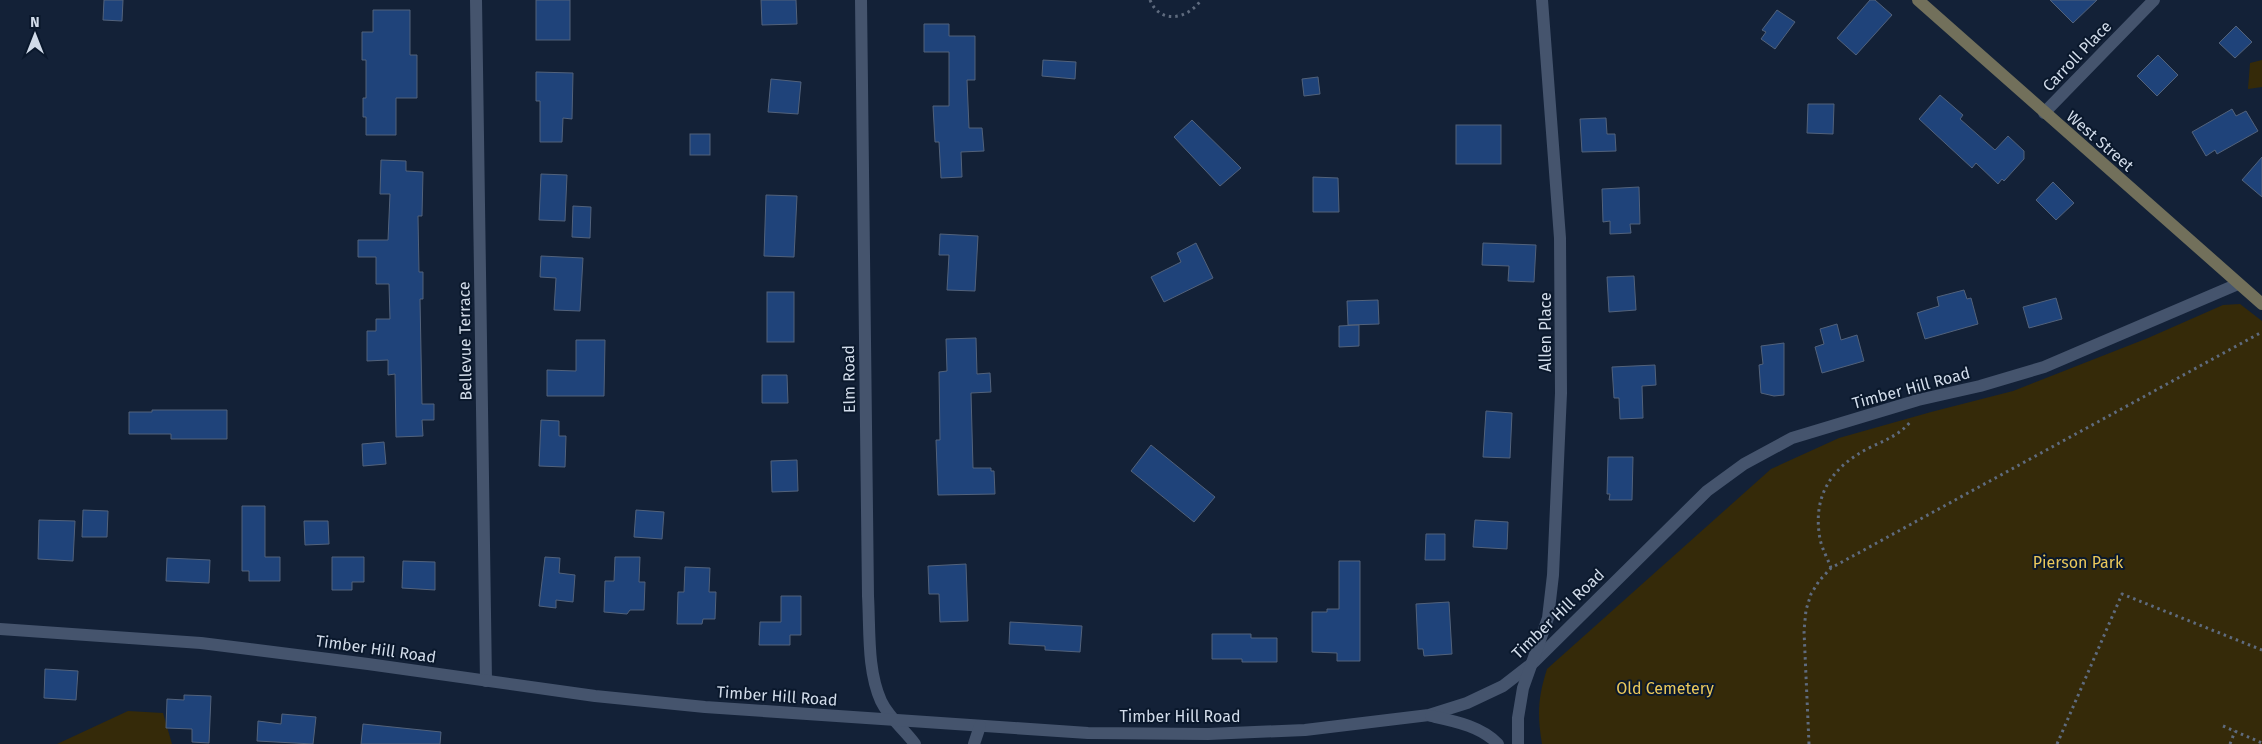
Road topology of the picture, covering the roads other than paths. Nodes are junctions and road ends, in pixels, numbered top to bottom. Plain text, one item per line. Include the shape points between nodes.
1 (476, 0) edge
2 (861, 0) edge
3 (1542, 0) edge
4 (1918, 0) edge
5 (2154, 0) edge
6 (2044, 113) junction
7 (2238, 284) junction
8 (2262, 304) edge
9 (0, 629) edge
10 (1534, 662) junction
11 (486, 681) junction
12 (1429, 715) junction
13 (893, 720) junction
14 (980, 726) junction
15 (915, 744) edge
16 (974, 744) edge
17 (1498, 744) edge
18 (1518, 744) edge

1 - 11 street, Bellevue Terrace
2 - 13 street, Elm Road via 868,596 874,681
3 - 10 street, Allen Place via 1560,238 1561,393 1548,618
4 - 6 main road, West Street
5 - 6 street, Carroll Place
6 - 7 main road, West Street
7 - 8 main road, West Street
7 - 10 street, Timber Hill Road via 2044,367 1792,438 1744,464 1707,491
9 - 11 street, Timber Hill Road via 201,643
10 - 12 street, Timber Hill Road via 1503,686 1467,703
10 - 18 street, Allen Place via 1523,688
11 - 13 street, Timber Hill Road via 705,707
12 - 14 street, Timber Hill Road via 1305,730 1208,734
12 - 17 street via 1457,721
13 - 14 street, Timber Hill Road
13 - 15 street, Elm Road
14 - 16 street

